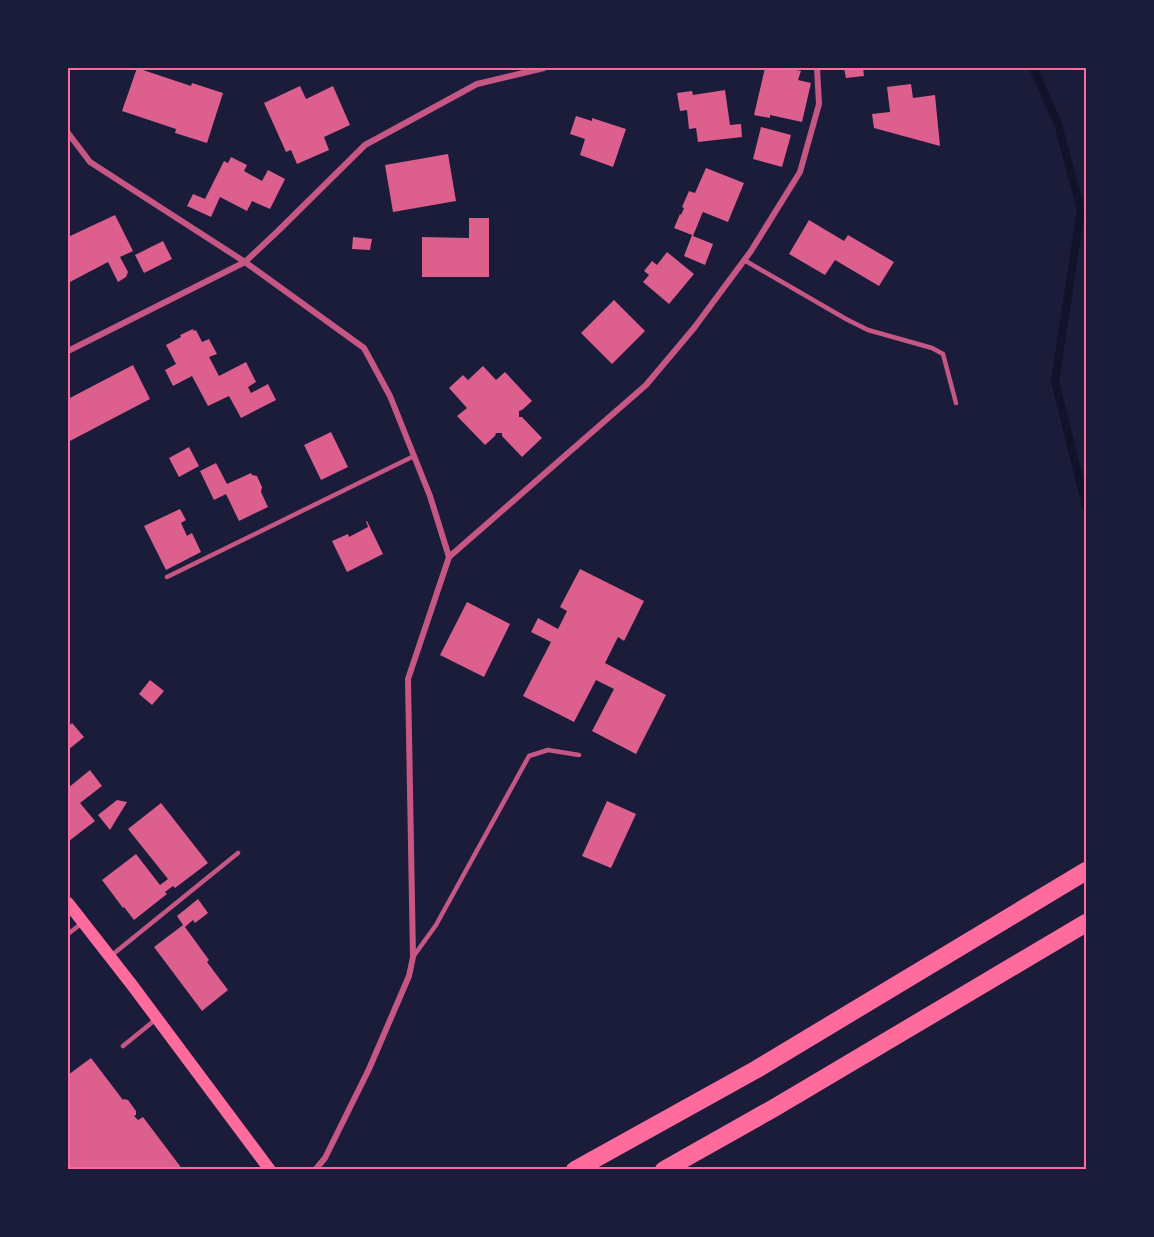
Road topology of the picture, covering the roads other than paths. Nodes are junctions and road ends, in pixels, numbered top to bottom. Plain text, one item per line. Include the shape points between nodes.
1 (544, 68) edge
2 (817, 68) edge
3 (68, 133) edge
4 (744, 260) junction
5 (245, 261) junction
6 (68, 351) edge
7 (956, 403) dead end
8 (414, 456) junction
9 (449, 557) junction
10 (167, 577) dead end
11 (579, 755) dead end
12 (238, 853) dead end
13 (1086, 871) edge
14 (68, 903) edge
15 (83, 922) junction
16 (1086, 923) edge
17 (68, 934) edge
18 (110, 956) junction
19 (413, 957) junction
20 (158, 1019) junction
21 (123, 1046) dead end
22 (270, 1170) edge
23 (315, 1170) edge
24 (574, 1170) edge
25 (664, 1170) edge

1 - 5 street via 477,84 365,145
2 - 4 street via 819,104 800,172
3 - 5 street via 90,162
4 - 7 lane via 868,330 943,354
4 - 9 street via 646,384
5 - 6 street
5 - 8 street via 364,348 390,396
8 - 9 street
8 - 10 lane
9 - 19 street via 408,679
11 - 19 lane via 548,750 529,756 436,925
12 - 18 lane
13 - 24 highway via 757,1069
14 - 15 main road
15 - 17 lane
15 - 18 main road
16 - 25 highway
18 - 20 main road
19 - 23 street via 409,976 369,1069 325,1158
20 - 21 lane
20 - 22 main road

